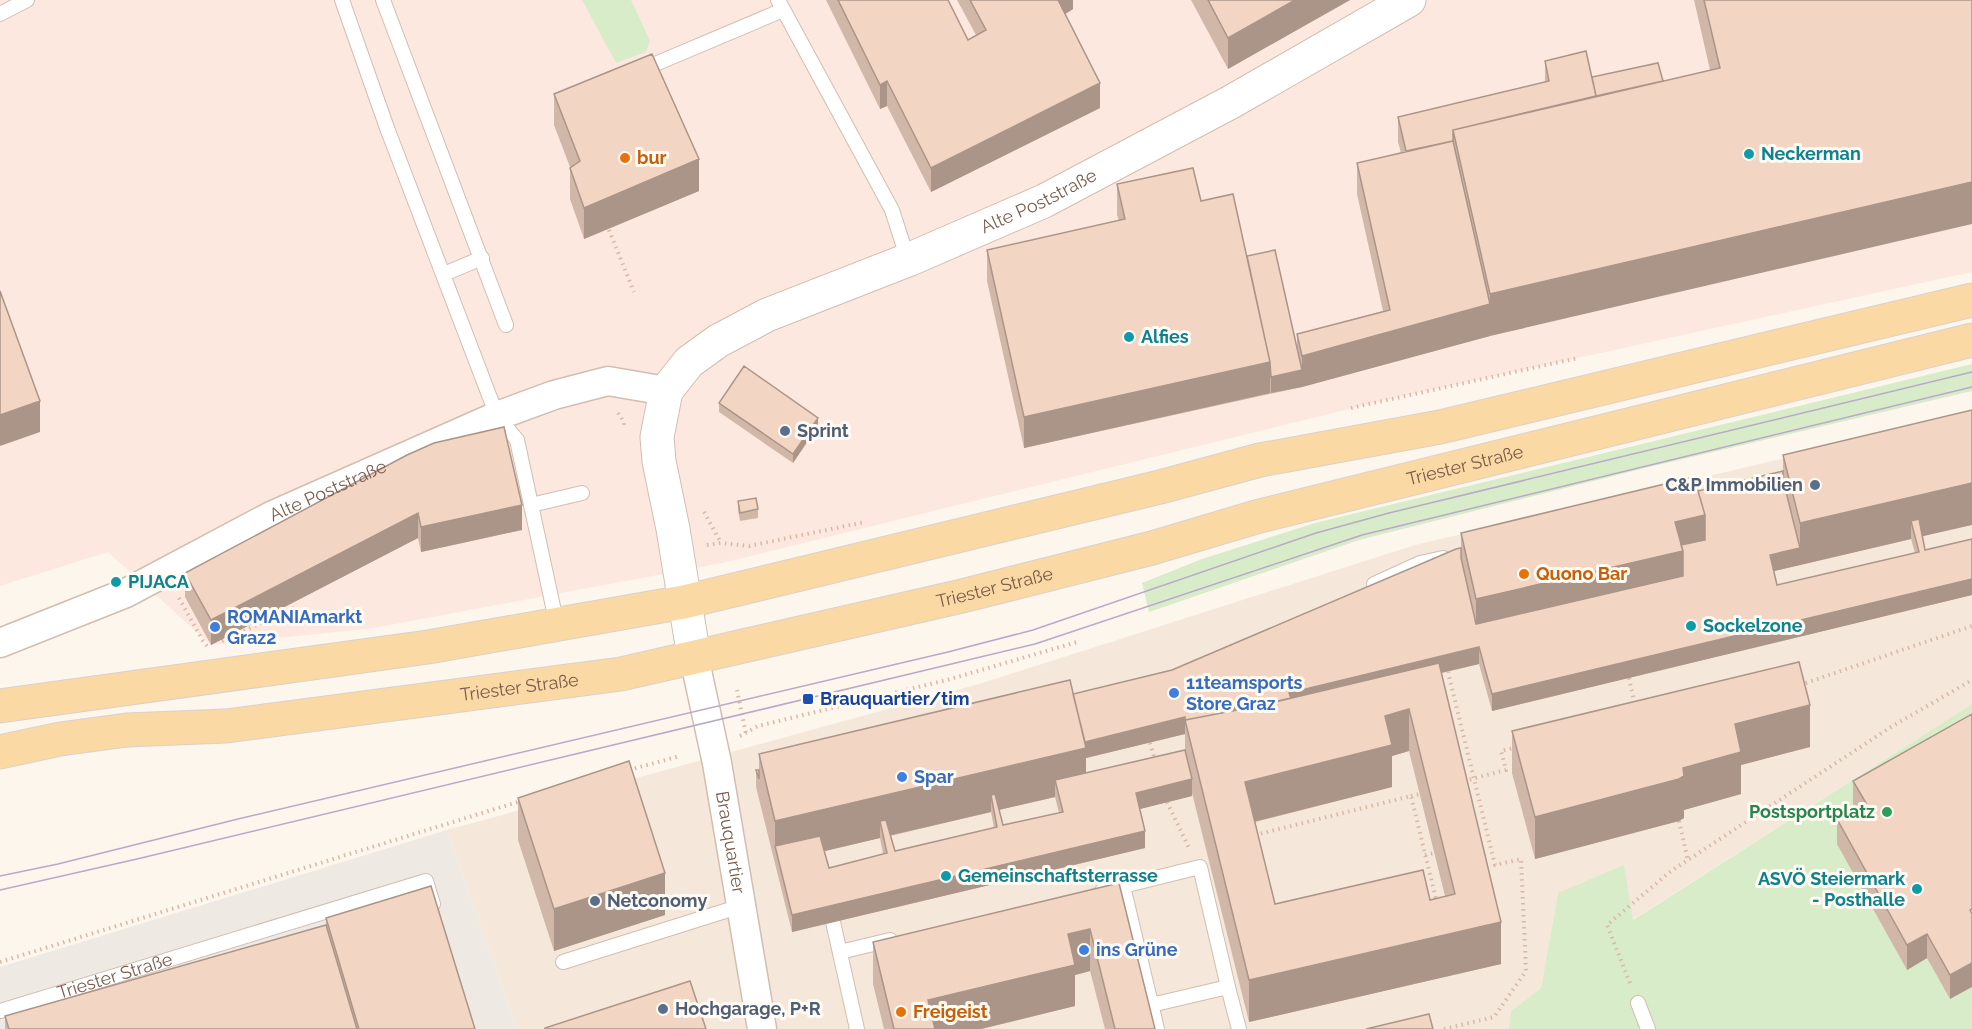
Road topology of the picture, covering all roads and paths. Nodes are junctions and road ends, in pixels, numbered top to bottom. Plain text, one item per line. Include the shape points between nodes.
1 (27, 0) edge
2 (342, 0) edge
3 (383, 0) edge
4 (1409, 0) edge
5 (781, 5) edge
6 (0, 14) edge
7 (631, 74) edge
8 (609, 230) dead end
9 (482, 258) junction
10 (908, 260) junction
11 (444, 274) junction
12 (634, 292) dead end
13 (1972, 300) edge
14 (506, 326) dead end
15 (1972, 340) edge
16 (666, 391) junction
17 (497, 416) junction
18 (582, 493) dead end
19 (531, 505) junction
20 (715, 544) dead end
21 (749, 546) dead end
22 (1454, 555) edge
23 (165, 572) junction
24 (1357, 593) edge
25 (684, 602) junction
26 (298, 606) dead end
27 (557, 625) junction
28 (1972, 626) edge
29 (219, 642) dead end
30 (1077, 642) dead end
31 (0, 643) edge
32 (209, 647) dead end
33 (694, 657) junction
34 (1448, 672) edge
35 (1629, 678) edge
36 (1972, 680) edge
37 (1796, 687) edge
38 (737, 690) dead end
39 (0, 706) edge
40 (1636, 710) edge
41 (746, 734) junction
42 (737, 737) dead end
43 (1150, 743) edge
44 (1524, 746) edge
45 (0, 752) edge
46 (680, 756) dead end
47 (1156, 762) edge
48 (624, 772) edge
49 (1474, 779) junction
50 (1457, 783) edge
51 (1420, 794) edge
52 (1411, 796) junction
53 (523, 801) edge
54 (1167, 802) edge
55 (1679, 820) dead end
56 (1248, 837) edge
57 (1488, 838) junction
58 (1480, 840) edge
59 (1196, 849) dead end
60 (1434, 853) edge
61 (1425, 855) junction
62 (1688, 861) junction
63 (1123, 886) junction
64 (1089, 894) edge
65 (741, 906) junction
66 (1438, 906) edge
67 (436, 915) edge
68 (833, 922) edge
69 (908, 936) edge
70 (840, 952) junction
71 (0, 962) edge
72 (563, 962) dead end
73 (1228, 987) junction
74 (1638, 1003) joint
75 (1151, 1005) junction
76 (0, 1011) edge
77 (762, 1029) edge
78 (857, 1029) edge
79 (1157, 1029) edge
80 (1239, 1029) edge
81 (1444, 1029) edge
82 (1648, 1029) edge

1 - 6 lane
2 - 11 lane
3 - 9 lane
4 - 10 street, Alte Poststraße via 1194,123 1044,201
5 - 7 lane
5 - 10 lane via 892,210
8 - 12 path
9 - 11 lane
9 - 14 lane
10 - 16 street, Alte Poststraße via 757,320 718,341 689,362
11 - 17 lane
13 - 25 main road via 1440,427 1260,460
15 - 33 main road, Triester Straße via 1256,517 962,596
16 - 17 street, Alte Poststraße via 608,381
16 - 25 street, Alte Poststraße via 657,437 658,460
17 - 19 lane via 516,440
17 - 23 street, Alte Poststraße via 271,516
18 - 19 lane
19 - 27 lane
20 - 21 path
22 - 24 lane via 1420,563
23 - 31 street, Alte Poststraße via 126,593
23 - 32 path
25 - 27 main road
25 - 33 street, Alte Poststraße
26 - 29 path
27 - 39 main road
28 - 37 path
30 - 41 path via 947,680 758,726
33 - 45 main road, Triester Straße via 621,674 226,726 93,734
33 - 65 street, Brauquartier
34 - 49 path
35 - 40 path
36 - 62 path via 1891,727
38 - 41 path
41 - 42 path
43 - 47 path
44 - 49 path via 1501,751 1506,770
46 - 48 path
49 - 50 path
49 - 57 path
51 - 52 path
52 - 56 path
52 - 61 path
53 - 71 path
54 - 59 path via 1190,849
55 - 62 path
57 - 58 path
57 - 81 path via 1495,865 1521,859 1526,970 1494,1017
60 - 61 path
61 - 66 path
62 - 74 path via 1607,925
63 - 64 lane
63 - 73 lane via 1200,867
63 - 75 lane
65 - 72 lane
65 - 77 street, Brauquartier
67 - 76 lane, Triester Straße via 426,881
68 - 70 lane
69 - 70 lane
70 - 78 lane
73 - 75 lane
73 - 80 lane
74 - 82 lane
75 - 79 lane

